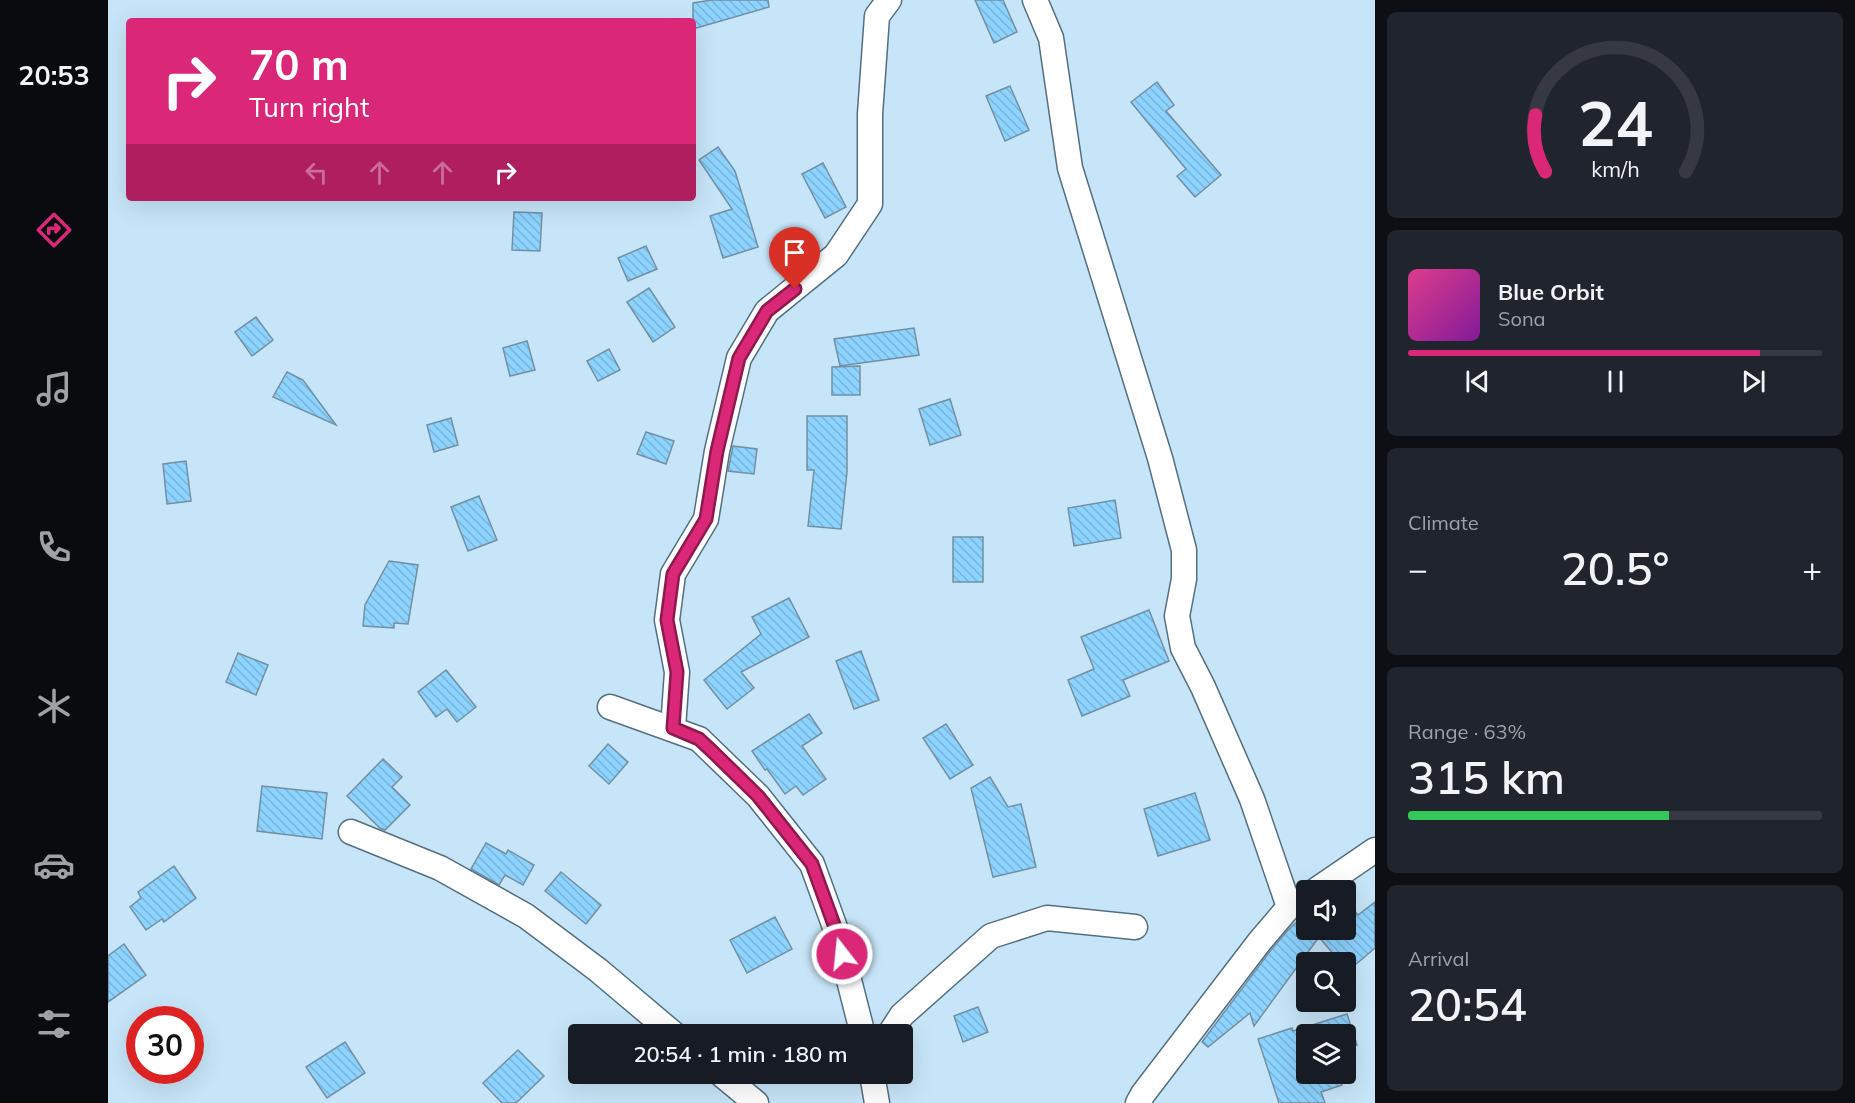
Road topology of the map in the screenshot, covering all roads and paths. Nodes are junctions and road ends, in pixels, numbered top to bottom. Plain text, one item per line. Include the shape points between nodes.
1 (889, 0) edge
2 (1035, 0) edge
3 (610, 707) dead end
4 (673, 728) junction
5 (351, 832) dead end
6 (1375, 850) edge
7 (1330, 880) edge
8 (1296, 898) edge
9 (1296, 904) edge
10 (1135, 927) dead end
11 (662, 1024) edge
12 (860, 1024) edge
13 (896, 1024) edge
14 (733, 1084) edge
15 (874, 1084) edge
16 (756, 1103) edge
17 (877, 1103) edge
18 (1138, 1103) edge

1 - 4 street via 877,16 870,114 870,204 836,255 767,311 739,358 706,519 673,574 667,620 677,672
2 - 8 street via 1051,38 1070,168 1160,458 1184,550 1178,616 1183,648
3 - 4 street
4 - 12 street via 699,739 758,796 812,864 837,933
5 - 11 street via 440,868 526,916
6 - 7 street
9 - 18 street via 1260,942
10 - 13 street via 1047,918 991,936
14 - 16 street
15 - 17 street

